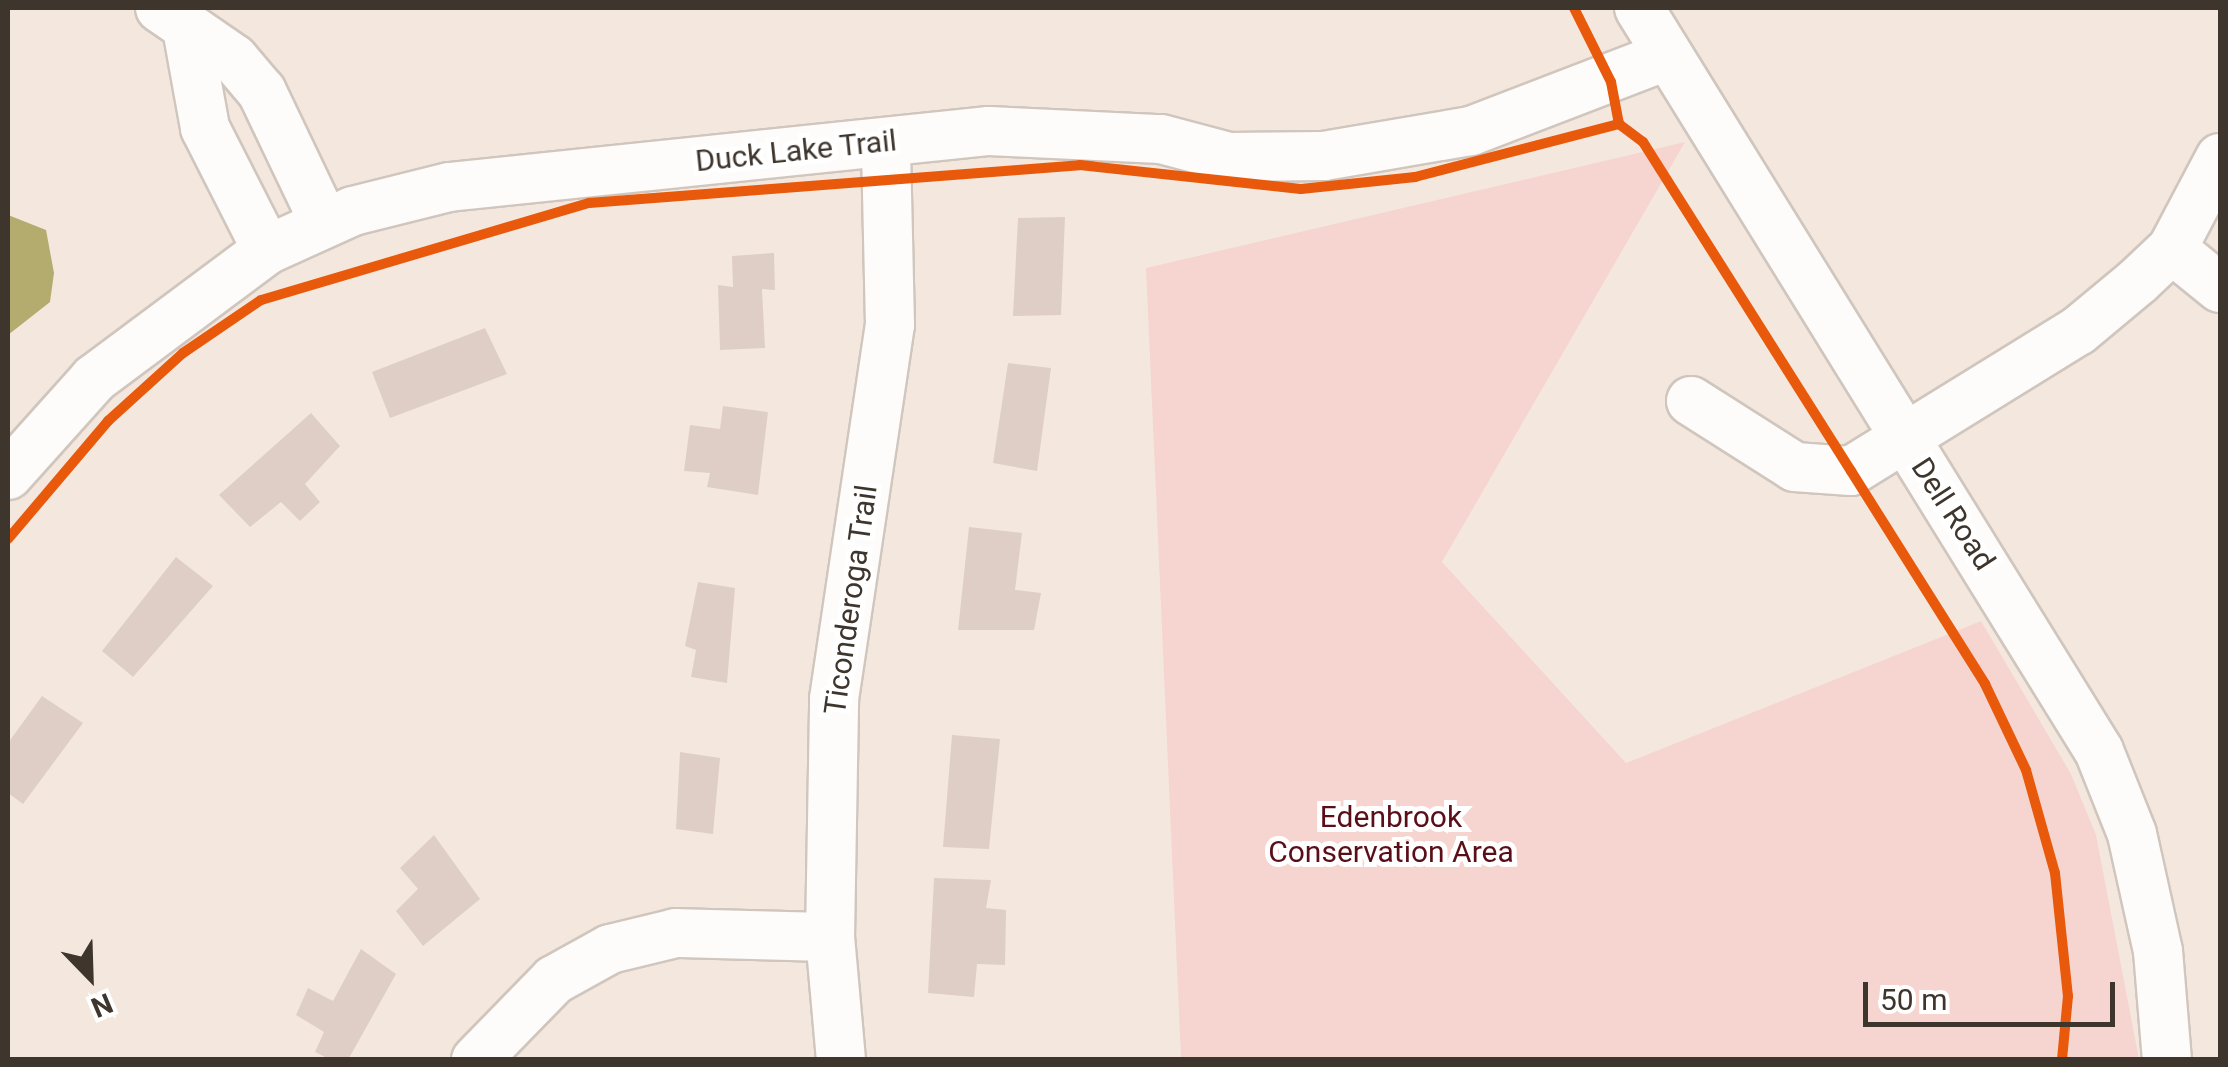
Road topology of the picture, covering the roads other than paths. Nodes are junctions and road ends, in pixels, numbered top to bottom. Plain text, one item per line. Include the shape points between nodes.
1 (1639, 8) edge
2 (174, 21) edge
3 (1664, 58) junction
4 (886, 143) junction
5 (2220, 158) edge
6 (324, 222) junction
7 (2172, 249) junction
8 (267, 250) junction
9 (2220, 288) edge
10 (1691, 401) dead end
11 (1903, 437) junction
12 (8, 475) edge
13 (830, 937) junction
14 (476, 1060) edge
15 (841, 1060) edge
16 (2167, 1060) edge

1 - 3 street, Dell Road
2 - 6 street via 234,59 262,92
2 - 8 street via 205,128
3 - 4 street, Duck Lake Trail via 1470,131 1324,156 1229,157 1078,131
3 - 11 street, Dell Road
4 - 6 street, Duck Lake Trail via 449,187
4 - 13 street, Ticonderoga Trail via 890,324 834,699
5 - 7 street
6 - 8 street, Duck Lake Trail
7 - 9 street
7 - 11 street via 2078,331
8 - 12 street, Duck Lake Trail via 94,379
10 - 11 street via 1795,467 1851,471
11 - 16 street, Dell Road via 2099,750 2132,834 2158,952
13 - 14 street via 676,933 610,949 516,1012
13 - 15 street, Ticonderoga Trail

